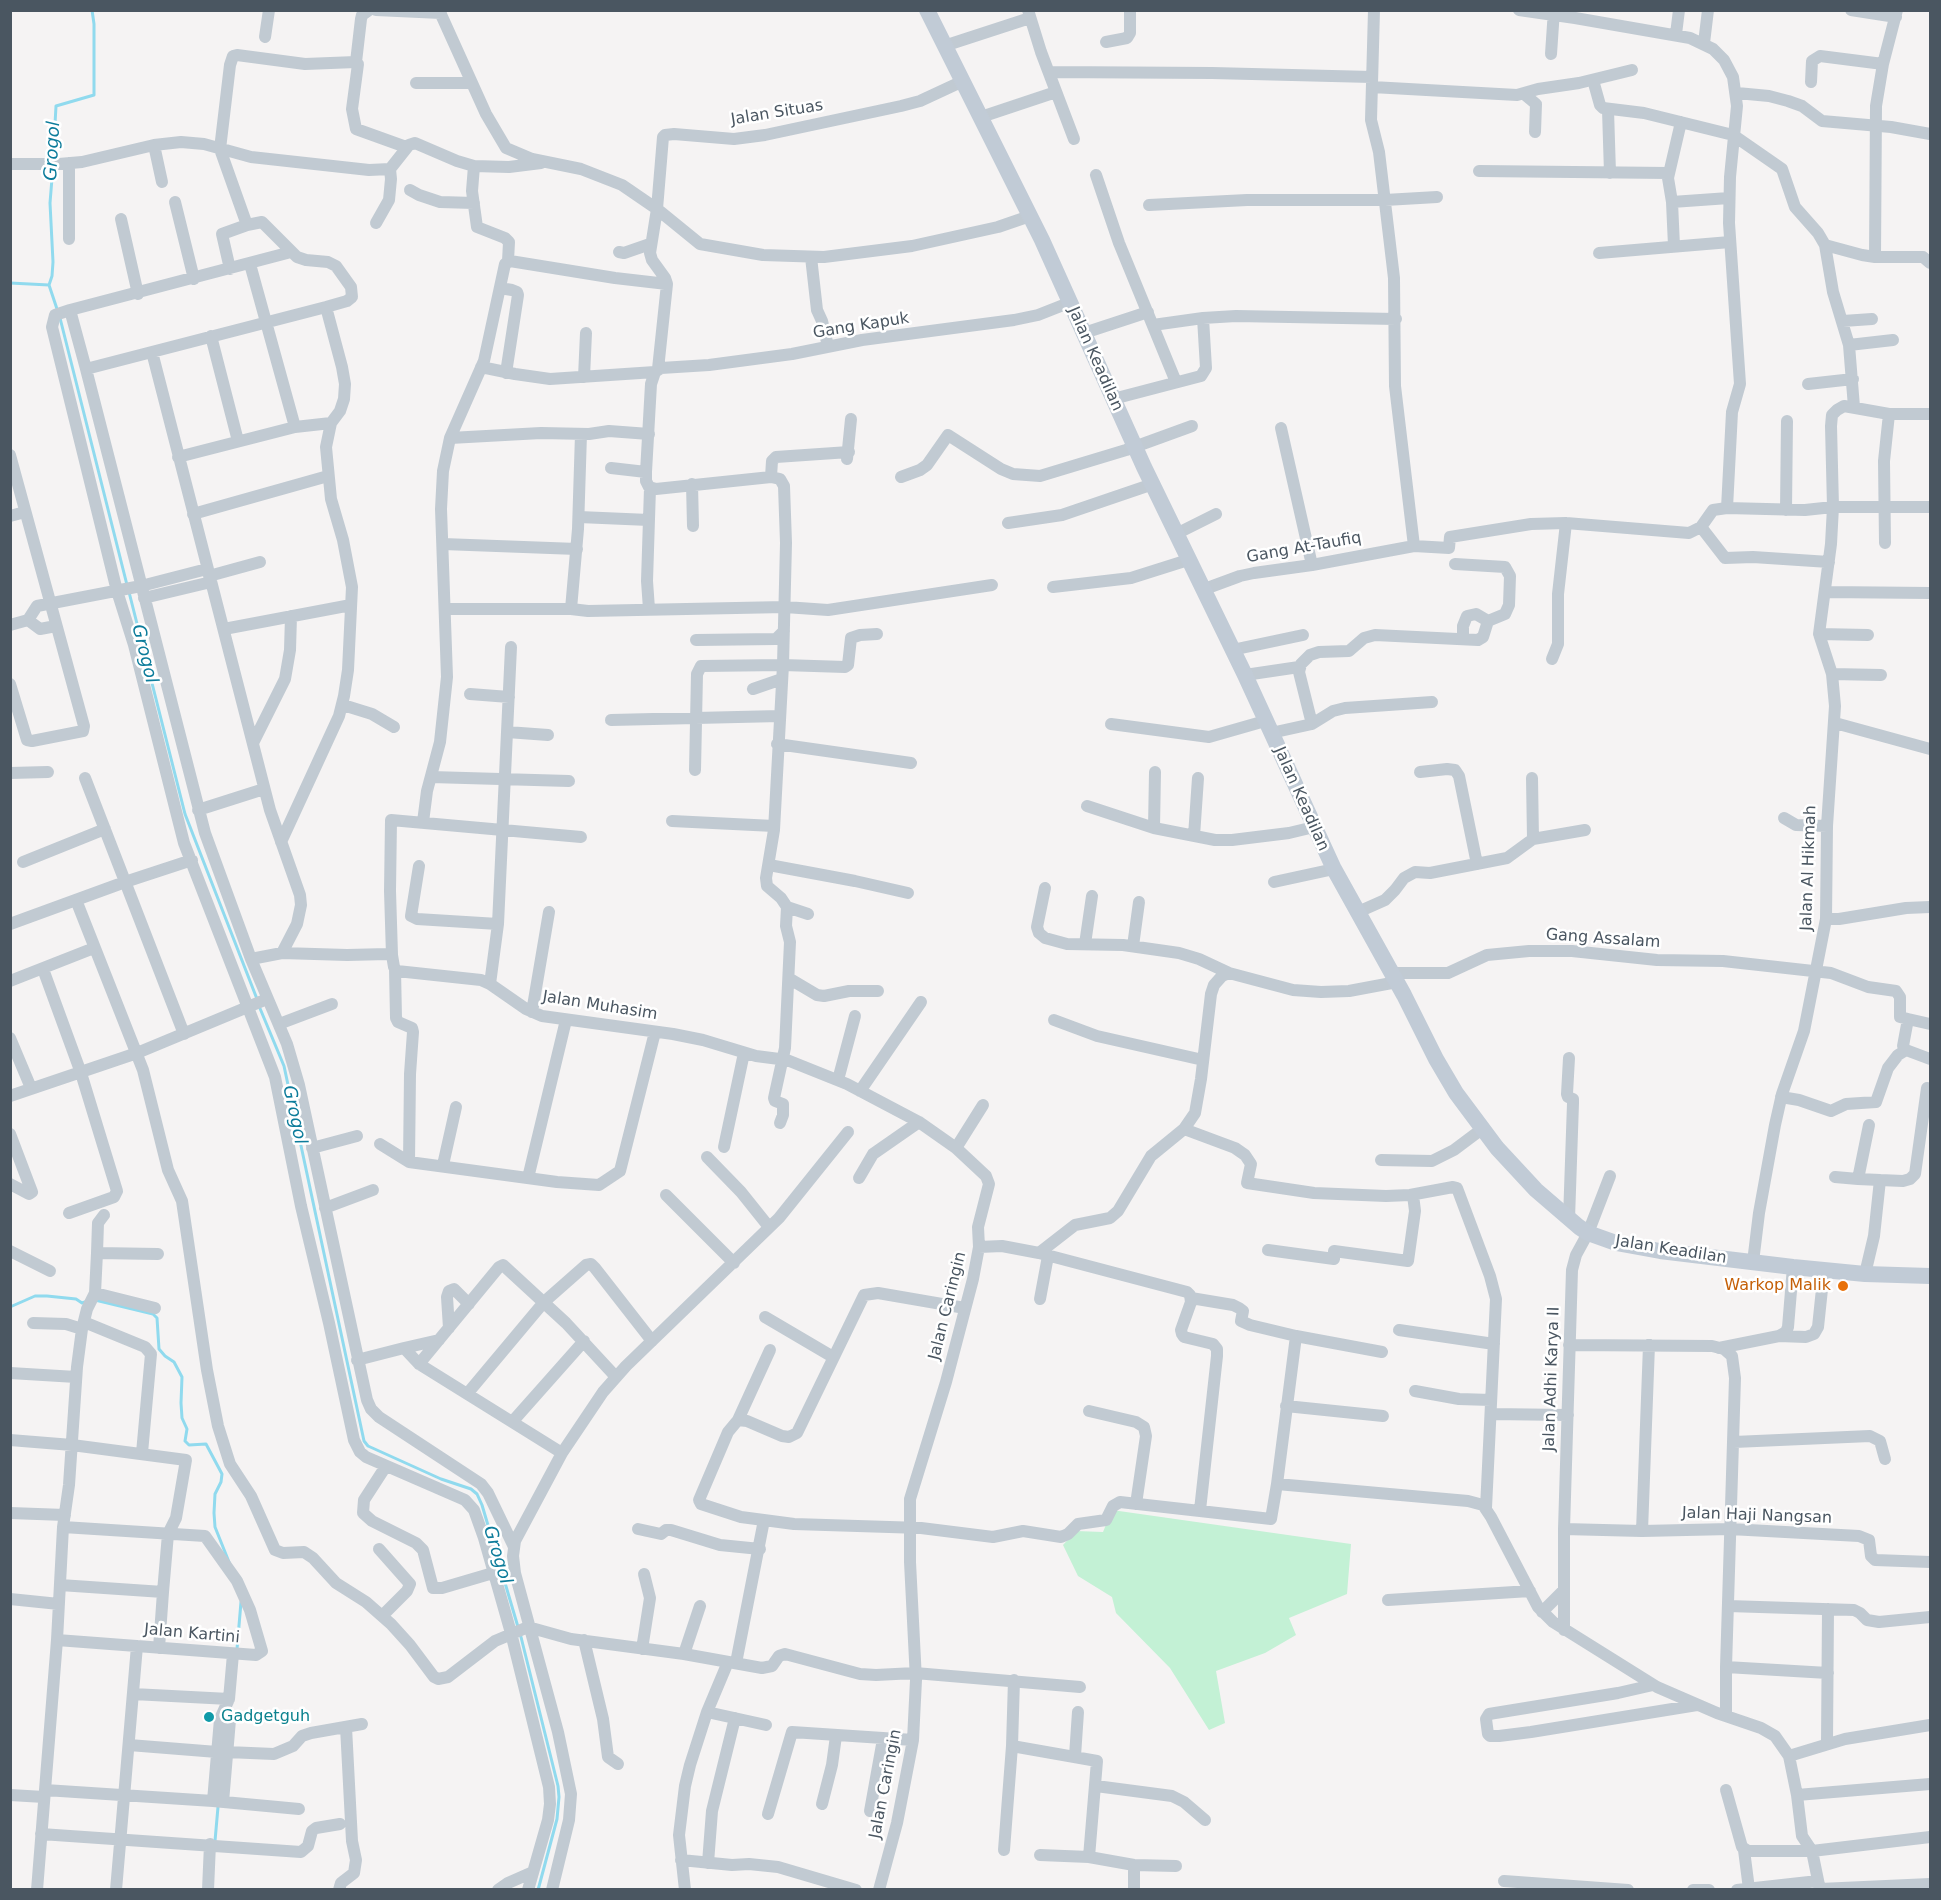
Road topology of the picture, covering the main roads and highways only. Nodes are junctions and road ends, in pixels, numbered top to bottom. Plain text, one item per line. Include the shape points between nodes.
1 (927, 10) edge
2 (1930, 1276) edge

1 - 2 main road, Jalan Keadilan via 956,84 981,117 1030,216 1060,307 1083,333 1176,534 1184,562 1246,677 1309,828 1436,1059 1497,1148 1569,1219 1588,1233 1616,1243 1793,1267

